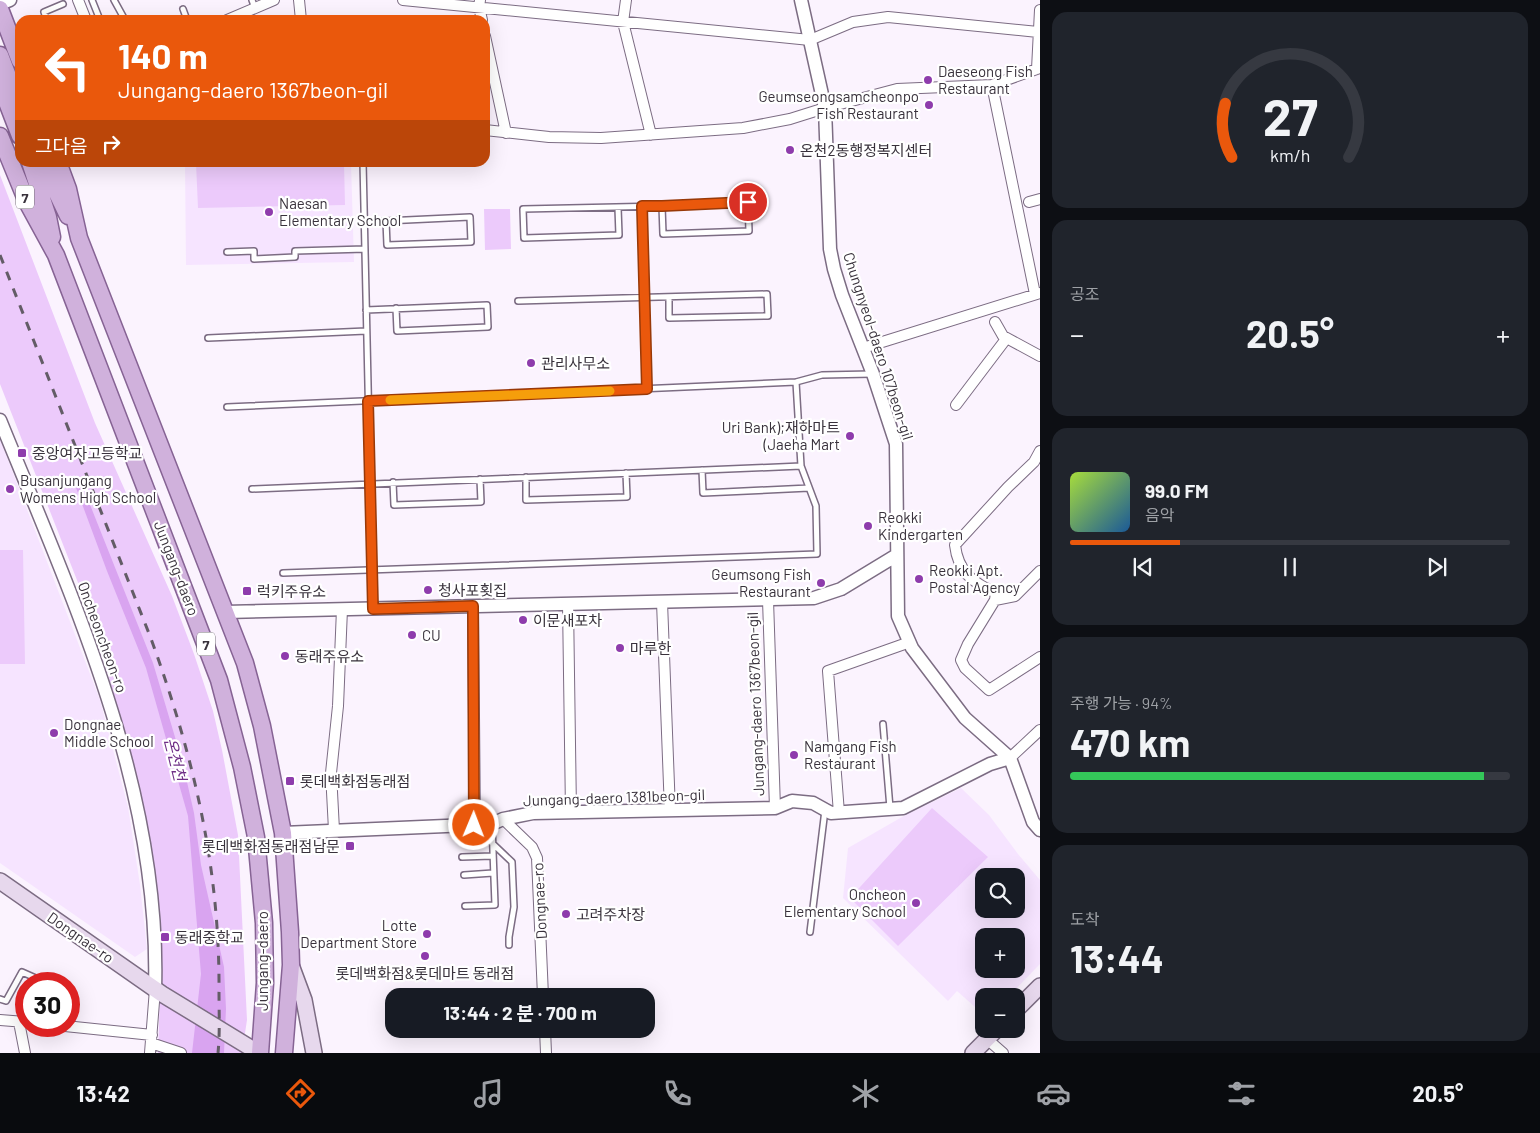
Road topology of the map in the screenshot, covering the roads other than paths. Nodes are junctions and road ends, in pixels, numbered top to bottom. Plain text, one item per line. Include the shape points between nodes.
1 (10, 0) edge
2 (78, 0) edge
3 (92, 0) edge
4 (114, 0) edge
5 (274, 0) edge
6 (299, 0) edge
7 (403, 0) edge
8 (626, 0) edge
9 (801, 0) edge
10 (0, 4) edge
11 (64, 4) dead end
12 (254, 4) edge
13 (479, 4) edge
14 (0, 9) edge
15 (183, 9) dead end
16 (1040, 10) edge
17 (45, 15) edge
18 (84, 15) edge
19 (98, 15) edge
20 (122, 15) edge
21 (186, 15) edge
22 (235, 15) edge
23 (300, 15) edge
24 (623, 22) junction
25 (1038, 32) junction
26 (810, 40) junction
27 (15, 48) edge
28 (0, 55) edge
29 (490, 59) edge
30 (1039, 69) edge
31 (0, 84) edge
32 (992, 85) junction
33 (15, 93) edge
34 (825, 108) junction
35 (15, 123) edge
36 (490, 131) edge
37 (506, 133) junction
38 (651, 135) junction
39 (0, 136) edge
40 (42, 167) edge
41 (43, 167) edge
42 (363, 167) edge
43 (1040, 199) edge
44 (1029, 202) dead end
45 (642, 206) junction
46 (662, 206) junction
47 (618, 208) junction
48 (386, 221) junction
49 (364, 222) junction
50 (365, 250) junction
51 (227, 252) dead end
52 (56, 255) junction
53 (1038, 293) edge
54 (669, 297) junction
55 (645, 298) junction
56 (518, 301) dead end
57 (396, 308) junction
58 (366, 310) junction
59 (995, 322) dead end
60 (366, 331) junction
61 (208, 338) dead end
62 (1006, 339) junction
63 (863, 348) junction
64 (1040, 356) edge
65 (873, 374) junction
66 (796, 382) junction
67 (647, 389) junction
68 (368, 401) junction
69 (956, 405) dead end
70 (227, 407) dead end
71 (0, 420) edge
72 (1040, 451) edge
73 (1037, 464) edge
74 (801, 466) junction
75 (702, 470) junction
76 (626, 473) junction
77 (526, 477) junction
78 (480, 479) junction
79 (393, 482) junction
80 (370, 483) junction
81 (809, 488) junction
82 (252, 489) dead end
83 (897, 555) junction
84 (372, 569) junction
85 (1040, 571) edge
86 (283, 573) dead end
87 (768, 600) junction
88 (996, 600) junction
89 (662, 602) junction
90 (568, 604) junction
91 (473, 606) junction
92 (342, 609) junction
93 (373, 609) junction
94 (226, 612) junction
95 (910, 642) junction
96 (1040, 657) edge
97 (883, 724) dead end
98 (1040, 730) edge
99 (1010, 758) junction
100 (776, 808) junction
101 (890, 809) junction
102 (825, 810) junction
103 (670, 811) junction
104 (570, 812) junction
105 (839, 813) junction
106 (497, 822) junction
107 (474, 825) junction
108 (334, 830) junction
109 (1040, 830) edge
110 (283, 833) junction
111 (492, 843) junction
112 (492, 856) junction
113 (462, 857) dead end
114 (493, 873) junction
115 (464, 875) dead end
116 (0, 881) edge
117 (465, 906) dead end
118 (810, 932) dead end
119 (509, 946) dead end
120 (291, 965) junction
121 (15, 985) edge
122 (1040, 986) edge
123 (544, 988) edge
124 (159, 991) junction
125 (0, 999) edge
126 (1025, 1001) edge
127 (0, 1020) edge
128 (15, 1021) edge
129 (80, 1029) edge
130 (24, 1037) edge
131 (545, 1038) edge
132 (988, 1038) edge
133 (994, 1038) edge
134 (151, 1044) edge
135 (25, 1053) edge
136 (181, 1053) edge
137 (259, 1053) edge
138 (284, 1053) edge
139 (314, 1053) edge
140 (546, 1053) edge
141 (973, 1053) edge
142 (1002, 1053) edge

1 - 10 street
2 - 18 street
3 - 19 lane
4 - 20 lane
5 - 12 street
6 - 23 street
7 - 13 street
8 - 24 street
9 - 26 street, Chungnyeol-daero 107beon-gil
11 - 17 lane via 44,12
12 - 22 street
13 - 24 street
14 - 27 main road
15 - 21 lane
16 - 25 street
24 - 26 street
24 - 38 street
25 - 26 street via 888,17 853,22
25 - 30 street
26 - 34 street, Chungnyeol-daero 107beon-gil
28 - 33 main road
29 - 37 street
30 - 32 street
31 - 35 main road
32 - 34 street via 897,89
32 - 53 street
34 - 38 street via 790,120 744,128
34 - 63 street, Chungnyeol-daero 107beon-gil via 830,249 842,295
36 - 37 street
37 - 38 street via 601,138
39 - 52 main road, Jungang-daero / 7 via 27,202
40 - 52 main road
41 - 94 main road, Jungang-daero via 79,238
42 - 49 lane
43 - 44 street
45 - 46 lane
45 - 47 lane
45 - 55 lane
46 - 46 lane via 748,202 749,231 663,234
47 - 47 lane via 619,236 524,238 523,210
48 - 48 lane via 387,245 471,242 470,217
48 - 49 lane
49 - 50 lane
50 - 51 lane via 295,251 295,258 254,259 254,251
50 - 58 lane
52 - 137 main road, Jungang-daero / 7 via 213,662 242,767 256,837 264,923 265,983
53 - 63 street
54 - 54 lane via 767,294 768,316 669,318
54 - 55 lane
55 - 56 lane
55 - 67 lane
57 - 57 lane via 397,331 488,327 487,305
57 - 58 lane
58 - 60 lane
59 - 62 street
60 - 61 lane
60 - 68 lane
62 - 64 street
62 - 69 street
63 - 65 street, Chungnyeol-daero 107beon-gil
65 - 66 lane via 822,375
65 - 83 street, Chungnyeol-daero 107beon-gil via 896,444
66 - 67 lane
66 - 74 lane
67 - 68 lane
68 - 70 lane
68 - 80 lane
71 - 124 street, Oncheoncheon-ro via 84,627 118,728 148,869
72 - 73 street
73 - 88 street via 1008,486 955,545 958,562 969,577 996,593
74 - 75 lane
74 - 81 lane
75 - 76 lane
75 - 81 lane via 704,493
76 - 77 lane
76 - 77 lane via 627,497 526,500
77 - 78 lane
78 - 79 lane
78 - 79 lane via 481,502 394,506
79 - 80 lane
80 - 82 lane
80 - 84 lane
81 - 84 lane via 816,506 817,554
83 - 87 street, Jungang-daero 1367beon-gil via 841,589 814,598
83 - 95 street, Chungnyeol-daero 107beon-gil via 898,616
84 - 86 lane
84 - 93 lane
85 - 88 street via 1015,596
87 - 89 street, Jungang-daero 1367beon-gil
87 - 100 street, Jungang-daero 1367beon-gil
88 - 96 street via 968,644 961,660 965,668 989,690
89 - 90 street, Jungang-daero 1367beon-gil
89 - 103 street
90 - 91 street, Jungang-daero 1367beon-gil
90 - 104 street
91 - 93 street, Jungang-daero 1367beon-gil
91 - 107 street
92 - 93 street, Jungang-daero 1367beon-gil
92 - 94 street, Jungang-daero 1367beon-gil
92 - 108 street via 332,773
94 - 110 main road, Jungang-daero via 245,663 262,726
95 - 99 street, Chungnyeol-daero 107beon-gil via 965,718
95 - 105 street via 828,671
97 - 101 lane
98 - 99 street
99 - 101 street, Jungang-daero 1381beon-gil via 990,764 903,808
99 - 109 street, Chungnyeol-daero 107beon-gil via 1033,822
100 - 102 street, Jungang-daero 1381beon-gil via 792,801 813,803
100 - 103 street, Jungang-daero 1381beon-gil
101 - 105 street, Jungang-daero 1381beon-gil
102 - 105 street, Jungang-daero 1381beon-gil
102 - 118 lane
103 - 104 street, Jungang-daero 1381beon-gil
104 - 106 street, Jungang-daero 1381beon-gil via 533,813
106 - 107 street, Jungang-daero 1381beon-gil
106 - 111 lane
106 - 123 street, Dongnae-ro via 532,847 537,858
107 - 108 street, Jungang-daero 1381beon-gil
108 - 110 street, Jungang-daero 1381beon-gil
110 - 120 main road, Jungang-daero
111 - 112 lane
111 - 119 lane via 512,862 514,907
112 - 113 lane
112 - 114 lane
114 - 115 lane
114 - 117 lane via 495,905
116 - 124 main road, Dongnae-ro
120 - 138 main road, Jungang-daero
120 - 139 main road via 304,1000
121 - 125 lane via 6,1001
122 - 126 main road
124 - 134 street, Oncheoncheon-ro
124 - 137 main road, Dongnae-ro
127 - 128 street
129 - 134 street
130 - 135 street
131 - 140 street
132 - 141 main road
133 - 142 street
134 - 136 street

